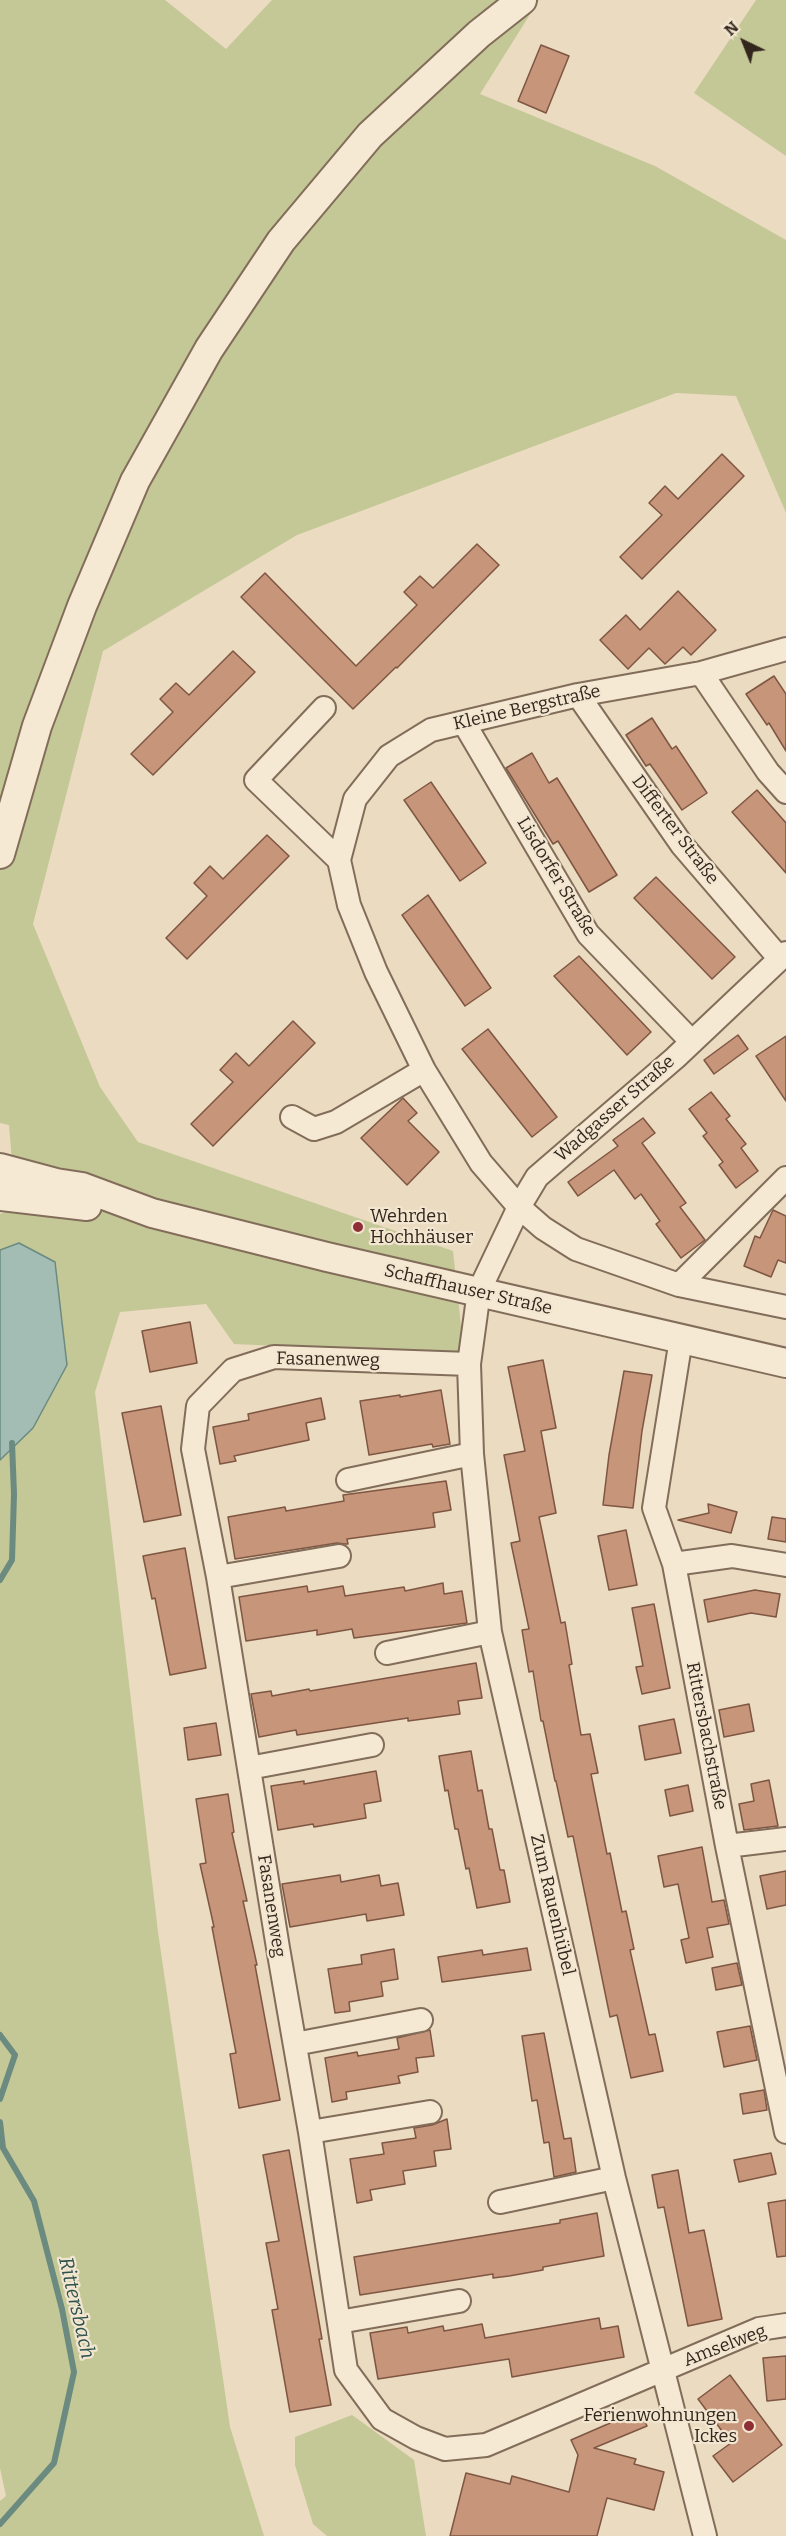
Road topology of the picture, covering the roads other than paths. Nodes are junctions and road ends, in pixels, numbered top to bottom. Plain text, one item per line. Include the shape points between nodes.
1 (522, 0) edge
2 (786, 649) edge
3 (701, 673) junction
4 (578, 695) junction
5 (324, 708) dead end
6 (464, 723) junction
7 (786, 792) edge
8 (0, 854) edge
9 (339, 860) junction
10 (783, 956) edge
11 (692, 1042) junction
12 (424, 1070) junction
13 (292, 1117) dead end
14 (0, 1168) edge
15 (786, 1178) edge
16 (0, 1196) edge
17 (519, 1207) junction
18 (152, 1213) junction
19 (679, 1285) junction
20 (479, 1291) junction
21 (786, 1307) edge
22 (681, 1339) junction
23 (786, 1363) edge
24 (469, 1364) junction
25 (472, 1454) junction
26 (348, 1480) dead end
27 (339, 1556) dead end
28 (674, 1564) junction
29 (786, 1565) edge
30 (218, 1577) junction
31 (490, 1632) junction
32 (387, 1653) dead end
33 (372, 1745) dead end
34 (249, 1768) junction
35 (786, 1839) edge
36 (727, 1846) junction
37 (421, 2020) dead end
38 (295, 2044) junction
39 (430, 2112) dead end
40 (786, 2131) edge
41 (310, 2132) junction
42 (615, 2178) junction
43 (500, 2202) dead end
44 (459, 2301) dead end
45 (339, 2322) junction
46 (786, 2325) edge
47 (664, 2370) junction
48 (705, 2536) edge

1 - 8 street via 478,34 369,135 281,241 209,349 135,481 86,596 37,726
2 - 3 street, Kleine Bergstraße
3 - 4 street, Kleine Bergstraße
3 - 7 street via 768,772
4 - 6 street, Kleine Bergstraße
4 - 10 street, Differter Straße via 682,845
5 - 9 street via 256,780
6 - 9 street, Kleine Bergstraße via 430,730 389,756 355,799
6 - 11 street, Lisdorfer Straße via 588,933
9 - 12 street, Kleine Bergstraße via 349,905 376,972
10 - 11 street, Wadgasser Straße
11 - 17 street, Wadgasser Straße via 537,1177
12 - 13 street via 336,1122 314,1130
12 - 17 street, Kleine Bergstraße via 481,1163
14 - 18 street, Schaffhauser Straße via 82,1187
15 - 19 street
16 - 18 street, Schaffhauser Straße
17 - 19 street, Kleine Bergstraße via 576,1249
17 - 20 street, Wadgasser Straße
18 - 20 street, Schaffhauser Straße
19 - 21 street
20 - 22 street, Schaffhauser Straße
20 - 24 street, Zum Rauenhübel
22 - 23 street, Schaffhauser Straße
22 - 28 street, Rittersbachstraße via 654,1508
24 - 25 street, Zum Rauenhübel
24 - 30 street, Fasanenweg via 274,1357 233,1370 198,1406 193,1449
25 - 26 street
25 - 31 street, Zum Rauenhübel
27 - 30 street
28 - 29 street via 732,1556
28 - 36 street, Rittersbachstraße
30 - 34 street, Fasanenweg
31 - 32 street
31 - 42 street, Zum Rauenhübel
33 - 34 street
34 - 38 street, Fasanenweg
35 - 36 street
36 - 40 street, Rittersbachstraße
37 - 38 street
38 - 41 street, Fasanenweg
39 - 41 street
41 - 45 street, Fasanenweg
42 - 43 street
42 - 47 street, Zum Rauenhübel
44 - 45 street
45 - 47 street, Fasanenweg via 346,2370 382,2419 445,2449 486,2445
46 - 47 street, Amselweg via 759,2329
47 - 48 street, Zum Rauenhübel

